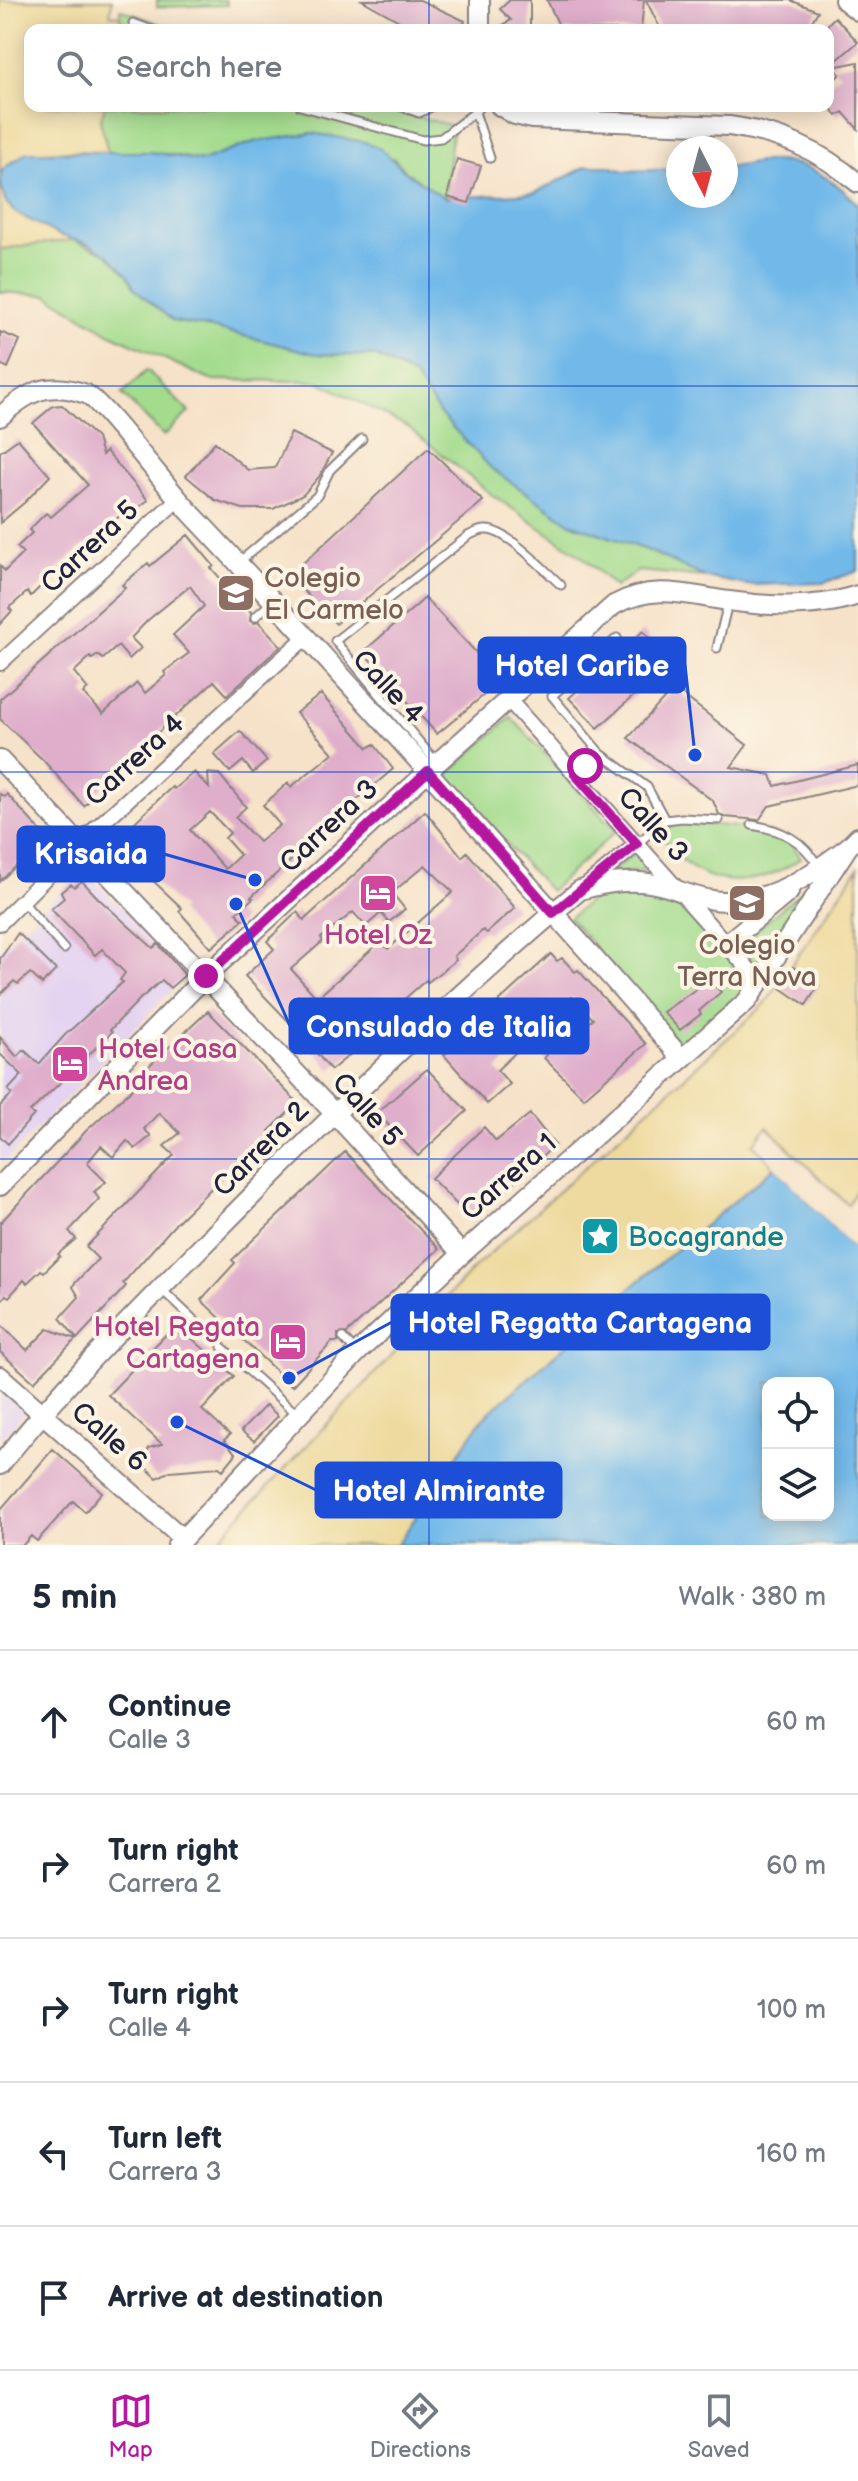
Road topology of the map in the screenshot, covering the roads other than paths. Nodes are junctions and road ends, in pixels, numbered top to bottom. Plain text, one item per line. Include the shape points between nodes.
1 (480, 0) edge
2 (844, 0) edge
3 (858, 11) edge
4 (480, 24) edge
5 (322, 112) edge
6 (474, 112) edge
7 (479, 112) edge
8 (510, 112) edge
9 (490, 158) dead end
10 (858, 183) edge
11 (0, 417) edge
12 (362, 439) dead end
13 (178, 499) junction
14 (238, 563) junction
15 (561, 585) dead end
16 (858, 595) edge
17 (273, 601) junction
18 (728, 601) junction
19 (255, 617) dead end
20 (306, 637) junction
21 (617, 638) dead end
22 (717, 648) dead end
23 (0, 663) edge
24 (347, 669) junction
25 (508, 699) junction
26 (600, 753) junction
27 (0, 760) edge
28 (433, 767) junction
29 (575, 774) junction
30 (665, 820) junction
31 (719, 820) dead end
32 (752, 825) dead end
33 (81, 842) junction
34 (853, 842) edge
35 (637, 844) junction
36 (812, 874) junction
37 (580, 890) junction
38 (679, 891) junction
39 (22, 901) junction
40 (553, 913) junction
41 (0, 923) edge
42 (726, 944) junction
43 (64, 949) dead end
44 (206, 976) junction
45 (761, 983) junction
46 (682, 1059) junction
47 (334, 1113) junction
48 (2, 1178) edge
49 (462, 1254) junction
50 (160, 1289) junction
51 (211, 1336) dead end
52 (343, 1338) dead end
53 (222, 1347) dead end
54 (357, 1353) junction
55 (0, 1376) edge
56 (42, 1413) junction
57 (298, 1415) junction
58 (0, 1465) edge
59 (180, 1541) edge

1 - 4 street
2 - 3 street
5 - 6 lane via 423,140 441,138
7 - 9 lane
8 - 10 street via 532,119 757,130 807,147
11 - 13 street, Calle 4 via 21,398 51,387 89,394
12 - 14 lane via 330,470 317,496
13 - 14 street, Calle 4
13 - 23 street, Carrera 5
14 - 17 street, Calle 4
15 - 24 lane via 500,534 479,531 335,641
16 - 18 street via 824,604
17 - 19 lane
17 - 20 street, Calle 4
18 - 22 lane
18 - 25 street, Carrera 3 via 656,591 614,605
20 - 24 street, Calle 4
20 - 33 street, Carrera 4
21 - 26 lane via 552,696
24 - 28 street, Calle 4
25 - 28 street, Carrera 3
25 - 29 street, Calle 3
26 - 29 lane
26 - 30 lane via 647,787
27 - 33 street, Calle 5
28 - 40 street, Calle 4
28 - 44 street, Carrera 3
29 - 35 street, Calle 3
30 - 31 lane
30 - 35 lane
32 - 36 lane via 793,837 809,851
33 - 39 street, Carrera 4
33 - 44 street, Calle 5
34 - 36 street
34 - 45 street, Carrera 1
35 - 37 street, Carrera 2
35 - 38 street, Calle 3
36 - 38 street via 748,900 714,900
36 - 42 street
37 - 38 street via 630,882
37 - 40 street, Carrera 2
38 - 42 street, Calle 3
39 - 41 street, Carrera 4
39 - 43 lane
40 - 46 street, Calle 4
40 - 47 street, Carrera 2
42 - 45 street, Calle 3
44 - 47 street, Calle 5
44 - 48 street, Carrera 3
45 - 46 street, Carrera 1
46 - 49 street, Carrera 1
47 - 49 street, Calle 5
47 - 50 street, Carrera 2
49 - 54 street, Carrera 1
50 - 51 lane
50 - 56 street, Carrera 2
52 - 54 lane
53 - 57 lane
54 - 57 street, Carrera 1
55 - 56 street, Calle 6
56 - 58 street, Carrera 2
56 - 59 street, Calle 6
57 - 59 street, Carrera 1

